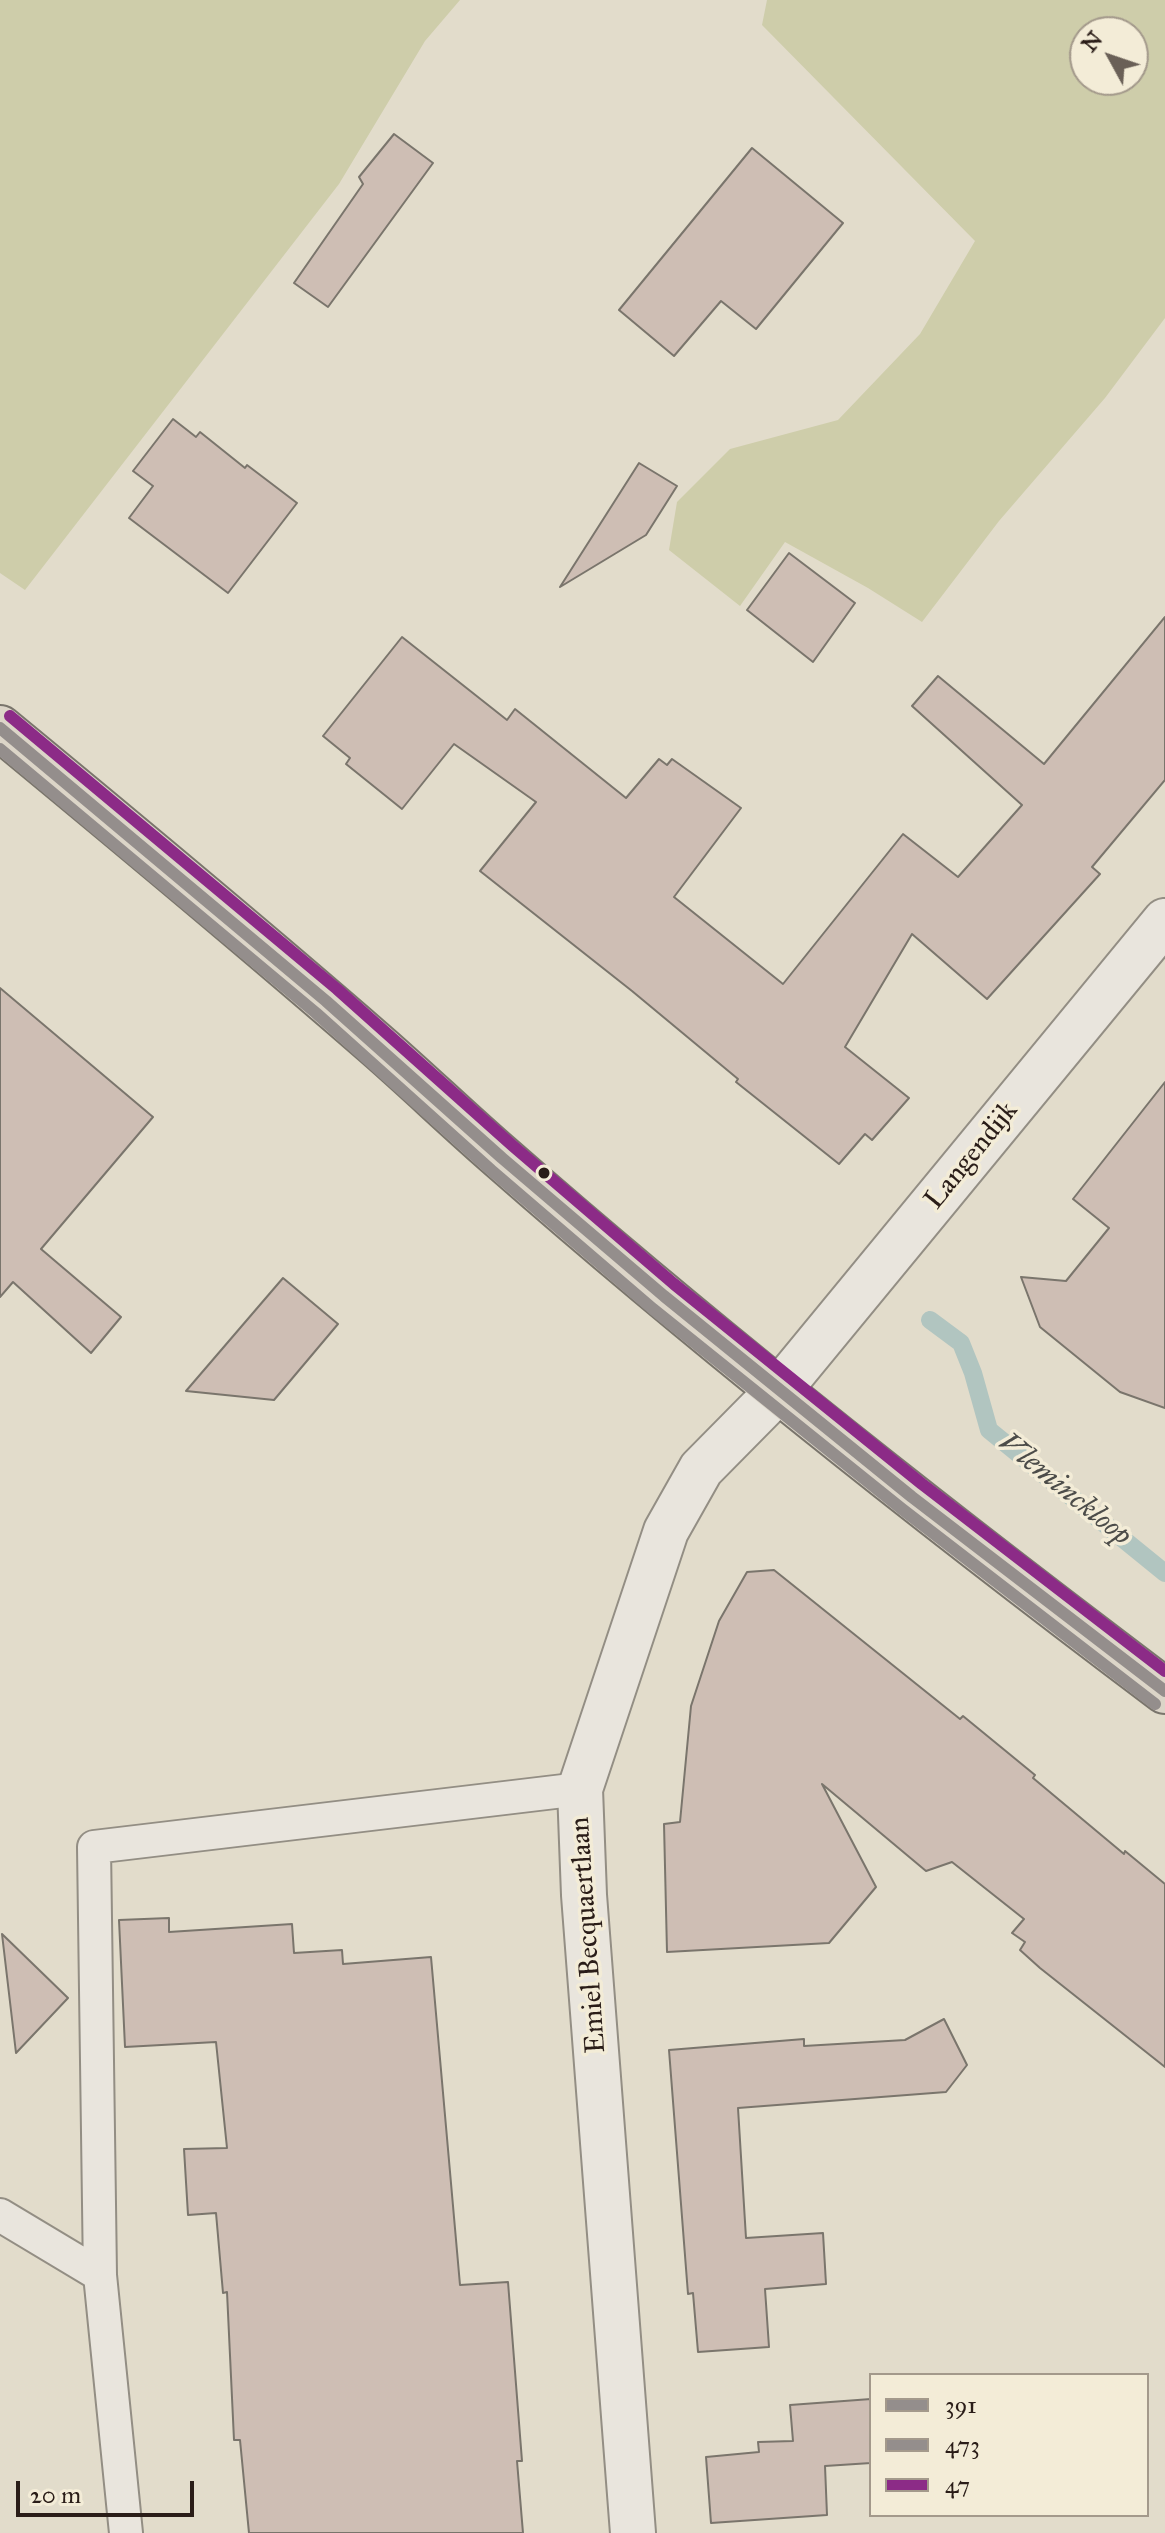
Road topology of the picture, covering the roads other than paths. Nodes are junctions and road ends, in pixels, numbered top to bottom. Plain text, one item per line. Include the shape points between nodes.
1 (0, 728) edge
2 (1165, 921) edge
3 (779, 1390) junction
4 (1165, 1691) edge
5 (580, 1789) junction
6 (0, 2215) edge
7 (100, 2275) junction
8 (126, 2533) edge
9 (633, 2533) edge

1 - 3 main road
2 - 3 street, Langendijk
3 - 4 main road via 1003,1570
3 - 5 street, Emiel Becquaertlaan via 701,1469 666,1531
5 - 7 lane via 94,1847
5 - 9 street, Emiel Becquaertlaan
6 - 7 lane
7 - 8 lane

